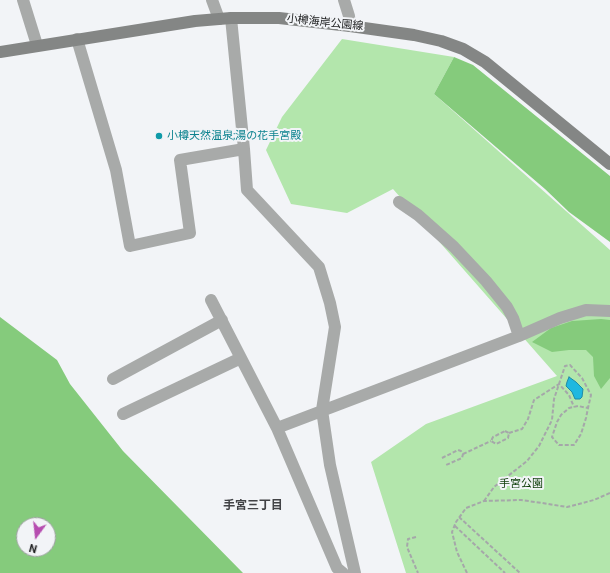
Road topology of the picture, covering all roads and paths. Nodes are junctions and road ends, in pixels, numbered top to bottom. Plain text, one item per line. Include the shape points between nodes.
1 (23, 0) edge
2 (212, 0) edge
3 (344, 0) edge
4 (232, 18) junction
5 (219, 19) junction
6 (350, 26) junction
7 (77, 39) junction
8 (37, 45) junction
9 (0, 52) edge
10 (244, 148) junction
11 (610, 164) edge
12 (399, 202) dead end
13 (211, 300) dead end
14 (610, 311) edge
15 (222, 320) junction
16 (519, 336) junction
17 (241, 358) junction
18 (113, 379) dead end
19 (560, 384) junction
20 (574, 407) junction
21 (588, 408) junction
22 (322, 410) junction
23 (123, 414) dead end
24 (552, 420) junction
25 (557, 422) junction
26 (277, 428) junction
27 (509, 433) junction
28 (491, 441) junction
29 (463, 454) junction
30 (442, 458) dead end
31 (446, 465) dead end
32 (610, 493) edge
33 (484, 501) junction
34 (459, 517) junction
35 (454, 526) junction
36 (416, 537) dead end
37 (343, 573) edge
38 (355, 573) edge
39 (418, 573) edge
40 (467, 573) edge
41 (505, 573) edge
42 (520, 573) edge

1 - 8 street
2 - 5 street
3 - 6 street
4 - 5 main road, 小樽海岸公園線
4 - 6 main road, 小樽海岸公園線 via 278,18
4 - 10 street
5 - 7 main road, 小樽海岸公園線
6 - 11 main road, 小樽海岸公園線 via 441,40 463,49 485,62
7 - 8 main road, 小樽海岸公園線
7 - 10 street via 116,170 130,246 190,234 180,160
8 - 9 main road, 小樽海岸公園線
10 - 22 street via 247,190 319,267 330,303 335,327
12 - 16 street via 454,247 486,281 507,308
13 - 15 street
14 - 16 street via 586,310
15 - 17 street
15 - 18 street
16 - 22 street
17 - 23 street
17 - 26 street
19 - 20 path
19 - 21 path via 565,366 570,365 582,378 591,394
19 - 24 path via 554,399
19 - 27 path via 534,400 522,429
20 - 21 path
20 - 25 path via 561,415
21 - 25 path via 581,434 574,445 559,445 552,437
22 - 26 street
22 - 38 street via 330,465
24 - 25 path
24 - 33 path via 539,446 527,461 494,487
26 - 37 street via 337,568
27 - 28 path via 505,431 493,436
27 - 28 path via 508,438 496,444
28 - 29 path
29 - 30 path via 458,450
29 - 31 path via 462,458
32 - 33 path via 567,508 520,500
33 - 34 path via 466,508
34 - 35 path
34 - 42 path
35 - 40 path via 452,532 456,552
35 - 41 path
36 - 39 path via 408,539 407,547

